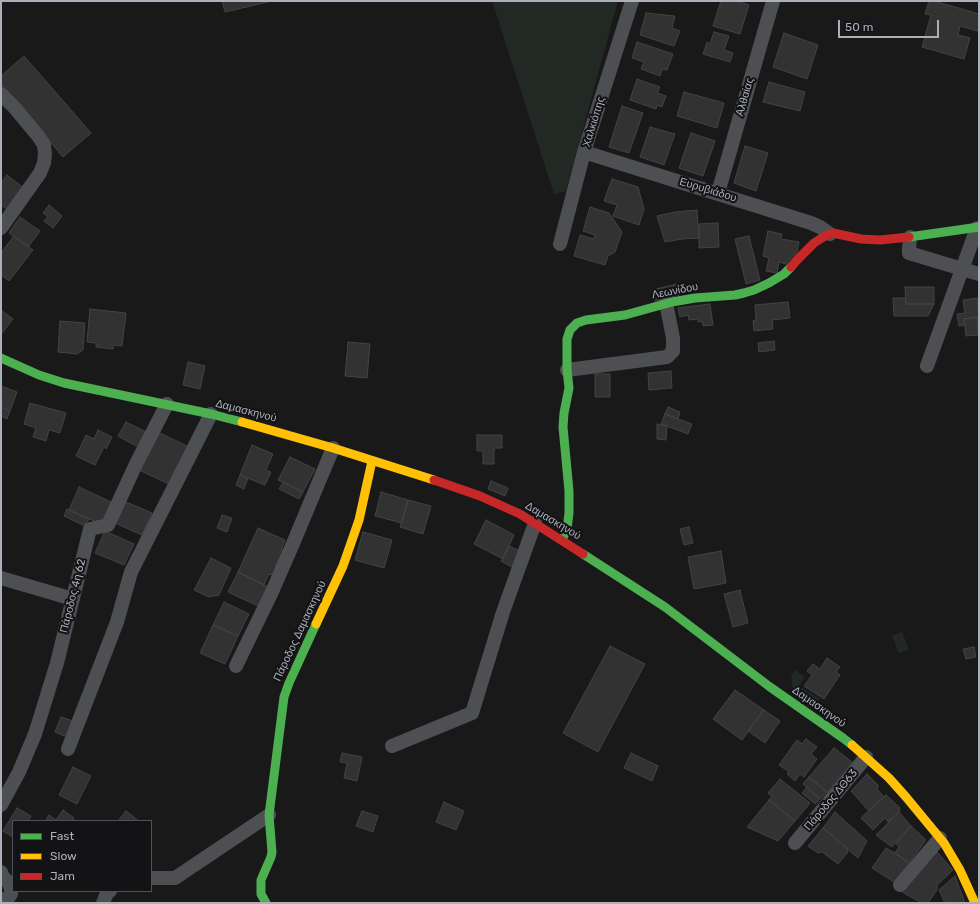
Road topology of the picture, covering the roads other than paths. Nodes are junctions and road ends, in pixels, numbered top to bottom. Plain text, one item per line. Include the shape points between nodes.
1 (632, 1) edge
2 (773, 1) edge
3 (1, 94) edge
4 (584, 152) junction
5 (718, 193) junction
6 (978, 227) edge
7 (1, 228) edge
8 (830, 234) junction
9 (910, 237) junction
10 (560, 244) dead end
11 (962, 269) junction
12 (979, 274) edge
13 (666, 303) junction
14 (1, 358) edge
15 (927, 366) dead end
16 (566, 370) junction
17 (167, 404) junction
18 (211, 414) junction
19 (333, 448) junction
20 (372, 460) junction
21 (535, 523) junction
22 (562, 540) junction
23 (1, 578) edge
24 (73, 599) junction
25 (236, 666) dead end
26 (392, 746) dead end
27 (68, 749) dead end
28 (866, 757) junction
29 (1, 805) edge
30 (269, 815) junction
31 (940, 838) junction
32 (795, 843) dead end
33 (1, 872) edge
34 (152, 878) edge
35 (900, 885) dead end
36 (108, 892) edge
37 (1, 900) edge
38 (103, 903) edge
39 (266, 903) edge
40 (975, 903) edge

1 - 4 street, Χαλκιόπης
2 - 5 street, Αλθαίας
3 - 7 street via 39,137 44,145 45,154 40,173
4 - 5 street, Ευρυβιάδου
4 - 10 street, Χαλκιόπης
5 - 8 street, Ευρυβιάδου via 811,223
6 - 9 main road
6 - 11 street
8 - 9 main road via 871,240
8 - 13 main road, Λεωνίδου via 814,244 784,274 762,286 740,294
9 - 11 street via 909,253
11 - 12 street
11 - 15 street
13 - 16 main road, Λεωνίδου via 625,315 594,318 577,323 567,336
13 - 16 street via 673,338 673,351 667,357
14 - 17 main road, Δαμασκηνού via 64,383
16 - 22 main road, Λεωνίδου via 569,388 563,427 569,513
17 - 18 main road, Δαμασκηνού
17 - 24 street, Πάροδος 4η 62 via 108,525 90,529
18 - 19 main road, Δαμασκηνού
18 - 27 street via 130,572 117,622
19 - 20 main road, Δαμασκηνού
19 - 25 street via 274,587
20 - 21 main road, Δαμασκηνού via 480,496
20 - 30 main road, Πάροδος Δαμασκηνού via 359,520 343,566 286,691
21 - 22 main road, Δαμασκηνού
21 - 26 street via 503,612 474,710
22 - 28 main road, Δαμασκηνού via 692,627
23 - 24 street
24 - 29 street, Πάροδος 4η 62 via 57,663 34,734 19,772
28 - 31 main road, Δαμασκηνού via 902,792
28 - 32 street, Πάροδος ΔΘ63
30 - 34 street via 175,878
30 - 39 main road, Πάροδος Δαμασκηνού via 272,857 261,880
31 - 35 street
31 - 40 main road, Δαμασκηνού via 960,870
33 - 37 street via 11,888 8,898
36 - 38 street

